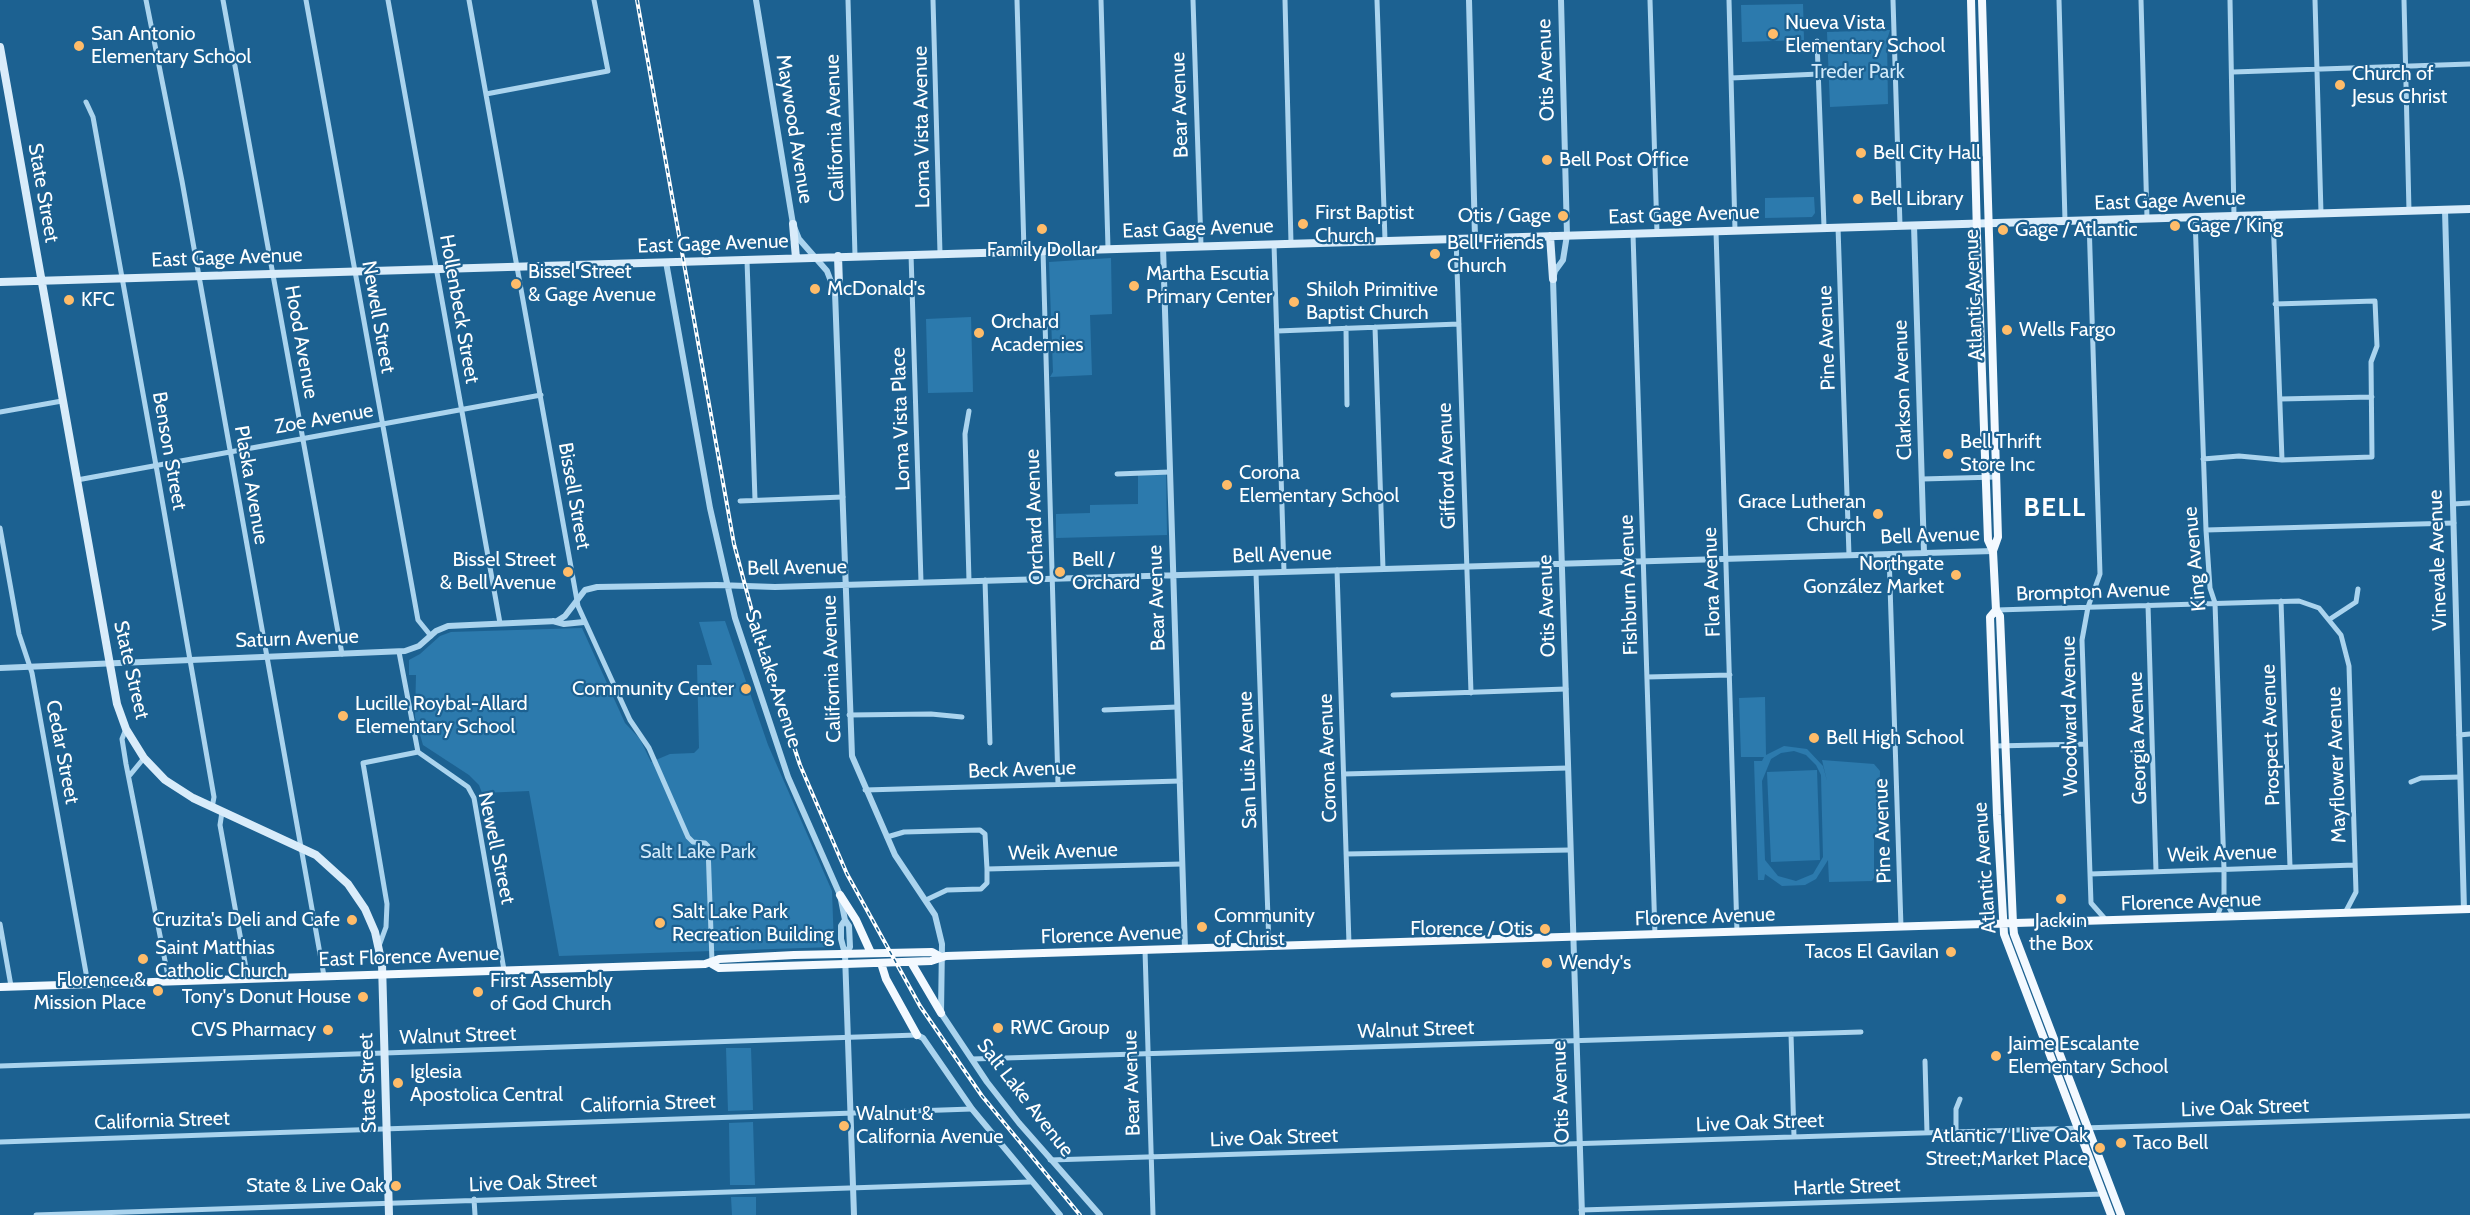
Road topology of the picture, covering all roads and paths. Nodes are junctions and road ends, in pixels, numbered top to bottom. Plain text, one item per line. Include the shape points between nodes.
1 (146, 0) edge
2 (223, 0) edge
3 (306, 0) edge
4 (388, 0) edge
5 (469, 0) edge
6 (594, 0) edge
7 (757, 0) edge
8 (848, 0) edge
9 (933, 0) edge
10 (1017, 0) edge
11 (1101, 0) edge
12 (1193, 0) edge
13 (1285, 0) edge
14 (1377, 0) edge
15 (1469, 0) edge
16 (1561, 0) edge
17 (1650, 0) edge
18 (1729, 0) edge
19 (1893, 0) edge
20 (1971, 0) edge
21 (1982, 0) edge
22 (2060, 0) edge
23 (2141, 0) edge
24 (2230, 0) edge
25 (2315, 0) edge
26 (2404, 0) edge
27 (1817, 40) dead end
28 (0, 47) edge
29 (2470, 64) edge
30 (2406, 67) junction
31 (2316, 70) junction
32 (2233, 72) junction
33 (1819, 74) junction
34 (1731, 78) junction
35 (486, 94) junction
36 (86, 102) dead end
37 (2470, 209) edge
38 (2445, 210) junction
39 (2409, 211) junction
40 (2321, 213) junction
41 (2273, 215) junction
42 (2234, 216) junction
43 (2195, 217) junction
44 (2147, 218) junction
45 (2065, 220) junction
46 (2089, 220) junction
47 (1976, 223) junction
48 (1988, 223) junction
49 (793, 224) junction
50 (1900, 225) junction
51 (1914, 225) junction
52 (1824, 227) junction
53 (1838, 227) junction
54 (1716, 231) junction
55 (1735, 231) junction
56 (1657, 233) junction
57 (1633, 234) junction
58 (1567, 235) junction
59 (1550, 236) junction
60 (1456, 238) junction
61 (1475, 238) junction
62 (1385, 240) junction
63 (1291, 243) junction
64 (1274, 244) junction
65 (1201, 246) junction
66 (1163, 247) junction
67 (1108, 248) junction
68 (1043, 250) junction
69 (1024, 251) junction
70 (940, 253) junction
71 (911, 254) junction
72 (838, 256) junction
73 (855, 256) junction
74 (815, 257) junction
75 (796, 258) junction
76 (747, 260) junction
77 (666, 262) junction
78 (517, 266) junction
79 (436, 268) junction
80 (354, 271) junction
81 (273, 273) junction
82 (198, 276) junction
83 (122, 278) junction
84 (1553, 279) junction
85 (41, 280) junction
86 (0, 282) edge
87 (835, 292) junction
88 (2274, 304) junction
89 (1459, 324) junction
90 (1375, 327) junction
91 (1346, 328) junction
92 (1276, 331) junction
93 (1984, 383) junction
94 (541, 396) junction
95 (2372, 397) junction
96 (2280, 399) junction
97 (62, 401) junction
98 (1347, 405) dead end
99 (1994, 406) junction
100 (462, 410) junction
101 (969, 411) dead end
102 (0, 412) edge
103 (382, 424) junction
104 (303, 438) junction
105 (230, 452) junction
106 (2203, 459) junction
107 (2282, 460) junction
108 (156, 465) junction
109 (1170, 472) junction
110 (1117, 474) dead end
111 (1992, 477) junction
112 (1922, 479) junction
113 (77, 480) junction
114 (843, 497) junction
115 (755, 500) junction
116 (740, 501) dead end
117 (2470, 503) edge
118 (2453, 504) junction
119 (2454, 523) junction
120 (0, 528) edge
121 (2206, 530) junction
122 (1993, 551) junction
123 (1924, 553) junction
124 (1890, 554) junction
125 (1849, 555) junction
126 (1726, 559) junction
127 (1644, 561) junction
128 (1562, 564) junction
129 (1467, 566) junction
130 (1383, 569) junction
131 (1337, 570) junction
132 (1284, 572) junction
133 (1256, 573) junction
134 (1173, 575) junction
135 (1052, 579) junction
136 (985, 580) junction
137 (969, 581) junction
138 (921, 582) junction
139 (845, 584) junction
140 (727, 585) junction
141 (2358, 589) dead end
142 (577, 598) junction
143 (2281, 601) junction
144 (2215, 603) junction
145 (2148, 605) junction
146 (2088, 607) junction
147 (1996, 610) junction
148 (2330, 619) junction
149 (553, 621) junction
150 (584, 622) junction
151 (500, 623) junction
152 (431, 636) junction
153 (399, 652) junction
154 (342, 654) junction
155 (267, 657) junction
156 (190, 660) junction
157 (110, 663) junction
158 (31, 667) junction
159 (0, 668) edge
160 (1730, 675) junction
161 (1647, 677) junction
162 (1566, 690) junction
163 (1471, 693) junction
164 (1393, 695) dead end
165 (1177, 707) junction
166 (1104, 710) dead end
167 (849, 715) junction
168 (962, 717) dead end
169 (126, 729) junction
170 (2470, 734) edge
171 (2459, 735) junction
172 (990, 743) dead end
173 (2085, 744) junction
174 (1995, 746) junction
175 (2005, 746) junction
176 (418, 752) junction
177 (144, 758) junction
178 (1568, 768) junction
179 (129, 774) junction
180 (1344, 774) junction
181 (2460, 777) junction
182 (1180, 781) junction
183 (2411, 782) dead end
184 (1058, 784) junction
185 (865, 790) junction
186 (212, 807) junction
187 (222, 812) junction
188 (2470, 824) edge
189 (2462, 825) junction
190 (887, 837) junction
191 (302, 847) junction
192 (1570, 850) junction
193 (1346, 854) junction
194 (1182, 864) junction
195 (2355, 865) junction
196 (2290, 867) junction
197 (987, 869) junction
198 (2224, 869) junction
199 (2156, 871) junction
200 (2090, 873) junction
201 (840, 895) junction
202 (2224, 898) junction
203 (926, 900) junction
204 (2467, 910) edge
205 (2345, 914) junction
206 (2234, 917) junction
207 (2217, 918) junction
208 (2106, 921) junction
209 (0, 924) edge
210 (2008, 924) junction
211 (1901, 927) junction
212 (1737, 932) junction
213 (1655, 935) junction
214 (1573, 937) junction
215 (1349, 944) junction
216 (379, 946) junction
217 (1269, 947) junction
218 (1185, 949) junction
219 (1145, 950) junction
220 (871, 953) junction
221 (845, 954) junction
222 (941, 957) junction
223 (911, 962) junction
224 (881, 963) junction
225 (712, 964) junction
226 (845, 964) junction
227 (504, 970) junction
228 (382, 974) junction
229 (324, 976) junction
230 (248, 979) junction
231 (169, 981) junction
232 (88, 984) junction
233 (11, 986) junction
234 (0, 987) edge
235 (941, 1013) junction
236 (1861, 1032) dead end
237 (1791, 1034) junction
238 (917, 1035) junction
239 (848, 1038) junction
240 (1576, 1041) junction
241 (384, 1053) junction
242 (1148, 1053) junction
243 (972, 1059) junction
244 (1925, 1061) dead end
245 (0, 1066) edge
246 (1960, 1099) dead end
247 (972, 1109) junction
248 (850, 1113) junction
249 (2470, 1116) edge
250 (386, 1127) junction
251 (2078, 1128) junction
252 (2088, 1128) junction
253 (1956, 1132) junction
254 (1928, 1133) junction
255 (1794, 1137) junction
256 (0, 1142) edge
257 (1579, 1143) junction
258 (1151, 1156) junction
259 (1050, 1160) junction
260 (1030, 1182) junction
261 (853, 1187) junction
262 (2108, 1193) junction
263 (474, 1199) junction
264 (389, 1202) junction
265 (1582, 1213) edge
266 (36, 1215) edge
267 (389, 1215) edge
268 (475, 1215) edge
269 (854, 1215) edge
270 (1060, 1215) edge
271 (1100, 1215) edge
272 (1153, 1215) edge
273 (2111, 1215) edge
274 (2121, 1215) edge

1 - 82 street, Plaska Avenue
2 - 81 street, Hood Avenue
3 - 80 street, Newell Street
4 - 79 street, Hollenbeck Street
5 - 35 street, Bissell Street
6 - 35 street via 608,71
7 - 49 street, Maywood Avenue
8 - 73 street, California Avenue
9 - 70 street, Loma Vista Avenue
10 - 69 street
11 - 67 street
12 - 65 street, Bear Avenue
13 - 63 street
14 - 62 street
15 - 61 street
16 - 58 street, Otis Avenue
17 - 56 street
18 - 34 street
19 - 50 street
20 - 47 main road, Atlantic Avenue
21 - 48 main road, Atlantic Avenue
22 - 45 street
23 - 44 street
24 - 32 street
25 - 31 street
26 - 30 street
27 - 33 street
28 - 85 main road, State Street
29 - 30 street
30 - 31 street
30 - 39 street
31 - 32 street
31 - 40 street
32 - 42 street
33 - 34 street
33 - 52 street
34 - 55 street
35 - 78 street, Bissell Street
36 - 83 street, Benson Street via 93,117
37 - 38 main road, East Gage Avenue
38 - 39 main road, East Gage Avenue
38 - 118 street, Vinevale Avenue
39 - 40 main road, East Gage Avenue
40 - 41 main road, East Gage Avenue
41 - 42 main road, East Gage Avenue
41 - 88 street
42 - 43 main road, East Gage Avenue
43 - 44 main road, East Gage Avenue
43 - 106 street, King Avenue
44 - 46 main road, East Gage Avenue
45 - 46 main road, East Gage Avenue
45 - 48 main road, East Gage Avenue
46 - 146 street, Woodward Avenue via 2100,574
47 - 48 main road, East Gage Avenue
47 - 51 main road, East Gage Avenue
47 - 93 main road, Atlantic Avenue
48 - 99 main road, Atlantic Avenue
49 - 74 street, Maywood Avenue via 799,239
49 - 75 main road
50 - 51 main road, East Gage Avenue
50 - 53 main road, East Gage Avenue
51 - 112 street, Clarkson Avenue
52 - 53 main road, East Gage Avenue
52 - 55 main road, East Gage Avenue
53 - 125 street, Pine Avenue
54 - 55 main road, East Gage Avenue
54 - 56 main road, East Gage Avenue
54 - 126 street, Flora Avenue
56 - 57 main road, East Gage Avenue
57 - 58 main road, East Gage Avenue
57 - 127 street, Fishburn Avenue
58 - 59 main road, East Gage Avenue
58 - 84 street, Otis Avenue via 1563,260
59 - 61 main road, East Gage Avenue
59 - 84 main road
60 - 61 main road, East Gage Avenue
60 - 62 main road, East Gage Avenue
60 - 89 street, Gifford Avenue
62 - 63 main road, East Gage Avenue
63 - 64 main road, East Gage Avenue
64 - 65 main road, East Gage Avenue
64 - 92 street
65 - 66 main road, East Gage Avenue
66 - 67 main road, East Gage Avenue
66 - 109 street, Bear Avenue
67 - 68 main road, East Gage Avenue
68 - 69 main road, East Gage Avenue
68 - 135 street, Orchard Avenue
69 - 70 main road, East Gage Avenue
70 - 71 main road, East Gage Avenue
71 - 73 main road, East Gage Avenue
71 - 138 street, Loma Vista Place
72 - 73 main road, East Gage Avenue
72 - 74 main road, East Gage Avenue
72 - 87 main road via 839,285
74 - 75 main road, East Gage Avenue
74 - 87 street, California Avenue via 827,271
75 - 76 main road, East Gage Avenue
76 - 77 main road, East Gage Avenue
76 - 115 street
77 - 78 main road, East Gage Avenue
77 - 140 street, Salt Lake Avenue
78 - 79 main road, East Gage Avenue
78 - 94 street, Bissell Street
79 - 80 main road, East Gage Avenue
79 - 100 street, Hollenbeck Street
80 - 81 main road, East Gage Avenue
80 - 103 street, Newell Street
81 - 82 main road, East Gage Avenue
81 - 104 street, Hood Avenue
82 - 83 main road, East Gage Avenue
82 - 105 street, Plaska Avenue
83 - 85 main road, East Gage Avenue
83 - 108 street, Benson Street
84 - 128 street, Otis Avenue
85 - 86 main road, East Gage Avenue
85 - 97 main road, State Street
87 - 114 street, California Avenue
88 - 95 street via 2375,301 2377,346 2371,362
88 - 96 street
89 - 90 street
89 - 129 street, Gifford Avenue
90 - 91 street
90 - 130 street
91 - 92 street
91 - 98 street
92 - 132 street
93 - 99 main road via 1989,403
93 - 111 main road, Atlantic Avenue
94 - 100 street, Zoe Avenue
94 - 142 street, Bissell Street
95 - 96 street
95 - 107 street via 2372,457
96 - 107 street
97 - 102 street
97 - 113 main road, State Street
99 - 111 main road, Atlantic Avenue
100 - 103 street, Zoe Avenue
100 - 151 street, Hollenbeck Street
101 - 137 street via 965,434
103 - 104 street, Zoe Avenue
103 - 152 street, Newell Street via 418,620
104 - 105 street, Zoe Avenue
104 - 154 street, Hood Avenue
105 - 108 street, Zoe Avenue
105 - 155 street, Plaska Avenue
106 - 107 street via 2239,456
106 - 121 street, King Avenue
108 - 113 street, Zoe Avenue
108 - 156 street, Benson Street
109 - 110 street
109 - 134 street, Bear Avenue
111 - 112 street
111 - 122 main road, Atlantic Avenue via 1988,540
112 - 123 street, Clarkson Avenue
113 - 157 main road, State Street
114 - 115 street
114 - 139 street, California Avenue
115 - 116 street
117 - 118 street
118 - 119 street, Vinevale Avenue
119 - 121 street
119 - 171 street, Vinevale Avenue
120 - 158 street, Cedar Street via 19,634
121 - 144 street, King Avenue via 2210,588
122 - 123 street, Bell Avenue
122 - 147 main road, Atlantic Avenue
123 - 124 street, Bell Avenue
124 - 125 street, Bell Avenue
124 - 211 street, Pine Avenue
125 - 126 street, Bell Avenue
126 - 127 street, Bell Avenue
126 - 160 street, Flora Avenue
127 - 128 street, Bell Avenue
127 - 161 street, Fishburn Avenue
128 - 129 street, Bell Avenue
128 - 162 street, Otis Avenue
129 - 130 street, Bell Avenue
129 - 163 street, Gifford Avenue
130 - 131 street, Bell Avenue
131 - 132 street, Bell Avenue
131 - 180 street, Corona Avenue
132 - 133 street, Bell Avenue
133 - 134 street, Bell Avenue
133 - 217 street, San Luis Avenue
134 - 135 street, Bell Avenue
134 - 165 street, Bear Avenue
135 - 136 street, Bell Avenue
135 - 184 street, Orchard Avenue
136 - 137 street, Bell Avenue
136 - 172 street
137 - 138 street, Bell Avenue
138 - 139 street, Bell Avenue
139 - 140 street, Bell Avenue
139 - 167 street, California Avenue
140 - 142 street, Bell Avenue via 597,587 585,590
140 - 201 street, Salt Lake Avenue via 773,735
141 - 148 street via 2356,602
142 - 149 street via 565,616
142 - 150 street, Bissell Street
143 - 144 street, Brompton Avenue
143 - 148 street, Brompton Avenue via 2310,603
143 - 196 street, Prospect Avenue
144 - 145 street, Brompton Avenue
144 - 198 street, King Avenue
145 - 146 street, Brompton Avenue
145 - 199 street, Georgia Avenue
146 - 147 street, Brompton Avenue
146 - 173 street, Woodward Avenue via 2082,640
147 - 174 main road, Atlantic Avenue via 1990,616
147 - 175 main road, Atlantic Avenue via 2000,616
148 - 195 street, Mayflower Avenue via 2345,645 2349,666
149 - 150 street, Saturn Avenue
149 - 151 street, Saturn Avenue
150 - 225 street, Bissell Street via 630,720 649,748 690,840 708,846
151 - 152 street, Saturn Avenue via 448,626
152 - 153 street, Saturn Avenue via 419,646
153 - 154 street, Saturn Avenue
153 - 176 street
154 - 155 street, Saturn Avenue
155 - 156 street, Saturn Avenue
155 - 191 street, Plaska Avenue
156 - 157 street, Saturn Avenue
156 - 186 street, Benson Street via 214,796
157 - 158 street, Saturn Avenue
157 - 169 main road, State Street
158 - 159 street, Saturn Avenue
158 - 232 street, Cedar Street
160 - 161 street
160 - 212 street, Flora Avenue
161 - 213 street, Fishburn Avenue
162 - 163 street
162 - 178 street, Otis Avenue
163 - 164 street
165 - 166 street
165 - 182 street, Bear Avenue
167 - 168 street
167 - 185 street, California Avenue via 852,756
169 - 177 main road, State Street
169 - 179 street via 122,739
170 - 171 street
171 - 181 street, Vinevale Avenue
173 - 175 street
173 - 200 street, Woodward Avenue
174 - 175 street
174 - 210 main road, Atlantic Avenue
175 - 210 main road, Atlantic Avenue
176 - 216 street via 363,764 387,904 386,927
176 - 227 street, Newell Street via 472,791
177 - 179 street
177 - 186 main road, State Street via 165,780
178 - 180 street
178 - 192 street, Otis Avenue
179 - 231 street
180 - 193 street, Corona Avenue
181 - 183 street
181 - 189 street, Vinevale Avenue
182 - 184 street, Beck Avenue
182 - 194 street, Bear Avenue
184 - 185 street, Beck Avenue
185 - 190 street, California Avenue
186 - 187 main road, State Street
187 - 191 main road, State Street
187 - 230 street via 220,825
188 - 189 street
189 - 204 street, Vinevale Avenue
190 - 197 street via 903,832 980,830 985,834
190 - 203 street, California Avenue via 904,871
191 - 216 main road, State Street via 348,884 369,917
191 - 229 street, Plaska Avenue
192 - 193 street
192 - 214 street, Otis Avenue
193 - 215 street, Corona Avenue
194 - 197 street, Weik Avenue
194 - 218 street, Bear Avenue
195 - 196 street, Weik Avenue
195 - 205 street, Mayflower Avenue via 2354,900
196 - 198 street, Weik Avenue
197 - 203 street, Weik Avenue via 986,886 947,890
198 - 199 street, Weik Avenue
198 - 202 street, King Avenue
199 - 200 street, Weik Avenue
200 - 208 street, Woodward Avenue via 2091,903
201 - 220 main road
201 - 221 street, Salt Lake Avenue via 845,920 841,926 841,947
202 - 206 street, King Avenue
202 - 207 street, King Avenue
203 - 222 street, California Avenue via 938,925
204 - 205 main road, Florence Avenue
205 - 206 main road, Florence Avenue
206 - 207 main road, Florence Avenue
207 - 208 main road, Florence Avenue
208 - 210 main road, Florence Avenue
209 - 233 street
210 - 211 main road, Florence Avenue
210 - 251 main road, Atlantic Avenue via 2004,934
210 - 252 main road, Atlantic Avenue
211 - 212 main road, Florence Avenue
212 - 213 main road, Florence Avenue
213 - 214 main road, Florence Avenue
214 - 215 main road, Florence Avenue
214 - 240 street, Otis Avenue
215 - 217 main road, Florence Avenue
216 - 228 main road, State Street
217 - 218 main road, Florence Avenue
218 - 219 main road, Florence Avenue
219 - 222 main road, Florence Avenue
219 - 242 street, Bear Avenue
220 - 221 main road, East Florence Avenue
220 - 222 main road, East Florence Avenue via 932,952
221 - 225 main road, East Florence Avenue via 719,959
221 - 226 street
222 - 223 main road, East Florence Avenue
222 - 235 street
223 - 224 main road, East Florence Avenue
223 - 235 main road
224 - 226 main road, East Florence Avenue
224 - 238 main road via 885,979
225 - 226 main road, East Florence Avenue via 719,968
225 - 227 main road, East Florence Avenue
226 - 239 street
227 - 228 main road, East Florence Avenue
228 - 229 main road, East Florence Avenue
228 - 241 main road, State Street
229 - 230 main road, East Florence Avenue
230 - 231 main road, East Florence Avenue
231 - 232 main road, East Florence Avenue
232 - 233 main road, East Florence Avenue
233 - 234 main road, East Florence Avenue
235 - 243 street, Salt Lake Avenue
236 - 237 street, Walnut Street
237 - 240 street, Walnut Street
237 - 255 street
238 - 239 street, Walnut Street
238 - 247 street via 923,1038
239 - 241 street, Walnut Street
239 - 248 street
240 - 242 street, Walnut Street
240 - 257 street, Otis Avenue
241 - 245 street, Walnut Street
241 - 250 main road, State Street
242 - 243 street, Walnut Street
242 - 258 street, Bear Avenue
243 - 259 street, Salt Lake Avenue
244 - 254 street
246 - 253 street
247 - 248 street, California Street
247 - 260 street
248 - 250 street, California Street
248 - 261 street
249 - 252 street, Live Oak Street
250 - 256 street, California Street
250 - 264 main road, State Street
251 - 252 street, Live Oak Street
251 - 253 street, Live Oak Street
251 - 262 main road, Atlantic Avenue
252 - 262 main road, Atlantic Avenue
253 - 254 street, Live Oak Street
254 - 255 street, Live Oak Street
255 - 257 street, Live Oak Street
257 - 258 street, Live Oak Street
257 - 265 street, Otis Avenue
258 - 259 street, Live Oak Street
258 - 272 street, Bear Avenue
259 - 271 street, Salt Lake Avenue
260 - 261 street, Live Oak Street
260 - 270 street
261 - 263 street, Live Oak Street
261 - 269 street
262 - 265 street, Hartle Street
262 - 273 main road, Atlantic Avenue
262 - 274 main road, Atlantic Avenue
263 - 264 street, Live Oak Street
263 - 268 street
264 - 266 street, Live Oak Street
264 - 267 main road, State Street

